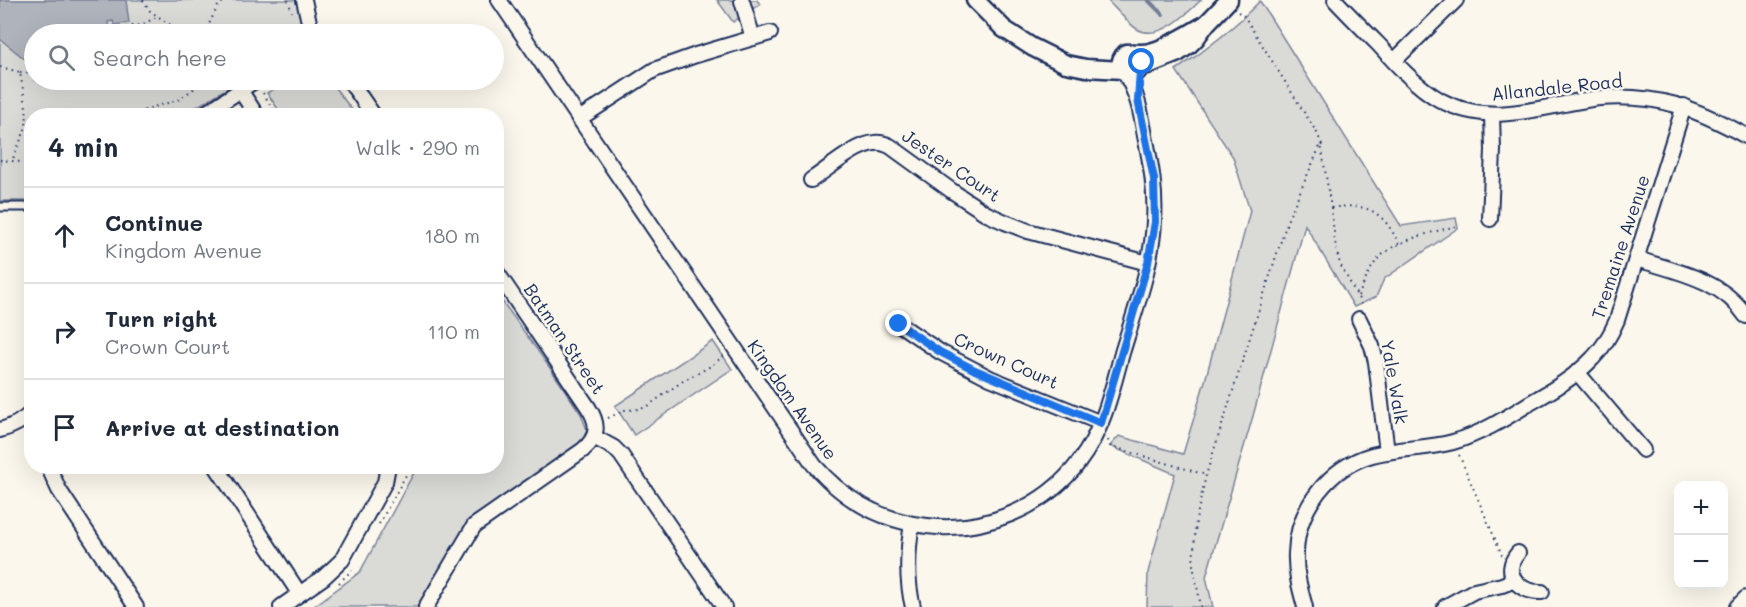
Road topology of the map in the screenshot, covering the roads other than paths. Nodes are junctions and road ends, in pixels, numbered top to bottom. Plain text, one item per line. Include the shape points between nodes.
1 (304, 0) edge
2 (499, 0) edge
3 (975, 0) edge
4 (1335, 0) edge
5 (1456, 0) edge
6 (1228, 1) edge
7 (742, 2) dead end
8 (309, 24) edge
9 (770, 33) dead end
10 (753, 38) junction
11 (1394, 61) junction
12 (1131, 66) junction
13 (240, 90) joint
14 (356, 90) edge
15 (1684, 106) junction
16 (213, 108) edge
17 (252, 108) edge
18 (368, 108) edge
19 (1492, 115) junction
20 (579, 119) junction
21 (1746, 136) edge
22 (811, 180) dead end
23 (0, 207) edge
24 (24, 207) edge
25 (1490, 219) dead end
26 (1637, 259) junction
27 (1148, 263) junction
28 (504, 283) edge
29 (1362, 314) road end
30 (1746, 316) edge
31 (899, 324) dead end
32 (1577, 372) junction
33 (24, 421) edge
34 (1101, 423) junction
35 (0, 430) edge
36 (594, 437) junction
37 (1643, 450) dead end
38 (1388, 452) junction
39 (52, 474) edge
40 (221, 474) edge
41 (386, 474) edge
42 (912, 524) junction
43 (1518, 553) dead end
44 (1513, 574) junction
45 (1542, 592) dead end
46 (299, 593) junction
47 (1746, 598) edge
48 (136, 607) edge
49 (281, 607) edge
50 (426, 607) edge
51 (724, 607) edge
52 (913, 607) edge
53 (1305, 607) edge
54 (1445, 607) edge
55 (1737, 607) edge

1 - 8 street
2 - 20 street, Kingdom Avenue
3 - 12 street via 1011,34 1066,64 1086,68
4 - 11 street, Allandale Road
5 - 11 street
6 - 12 street via 1206,24
7 - 10 street
9 - 10 street
10 - 20 street via 654,70
11 - 19 street, Allandale Road via 1439,99
12 - 27 street, Kingdom Avenue via 1154,179 1155,222
13 - 16 street
13 - 17 street
14 - 18 street
15 - 19 street, Allandale Road via 1641,98 1597,98
15 - 21 street, Allandale Road
15 - 26 street, Tremaine Avenue
19 - 25 street
20 - 42 street, Kingdom Avenue via 825,477 872,511
22 - 27 street, Jester Court via 861,147 882,143 987,214 1028,231
23 - 24 lane
26 - 30 street via 1713,285
26 - 32 street, Tremaine Avenue via 1612,333
27 - 34 street, Kingdom Avenue
28 - 36 street, Batman Street via 588,406 596,423
29 - 38 street, Yale Walk via 1376,362
31 - 34 street, Crown Court via 975,370
32 - 37 street
32 - 38 street, Tremaine Avenue via 1474,434 1453,442
33 - 35 street
34 - 42 street, Kingdom Avenue via 1078,463 1054,488 1026,507 973,525
36 - 50 street via 583,450 474,526
36 - 51 street via 621,455
38 - 53 street, Tremaine Avenue via 1341,470 1307,509 1296,553
39 - 48 street
40 - 46 street
41 - 46 street via 342,560
42 - 52 street via 908,574
43 - 44 street via 1513,559
44 - 45 street via 1526,590
44 - 54 street via 1502,585 1474,591
46 - 49 street
47 - 55 street

